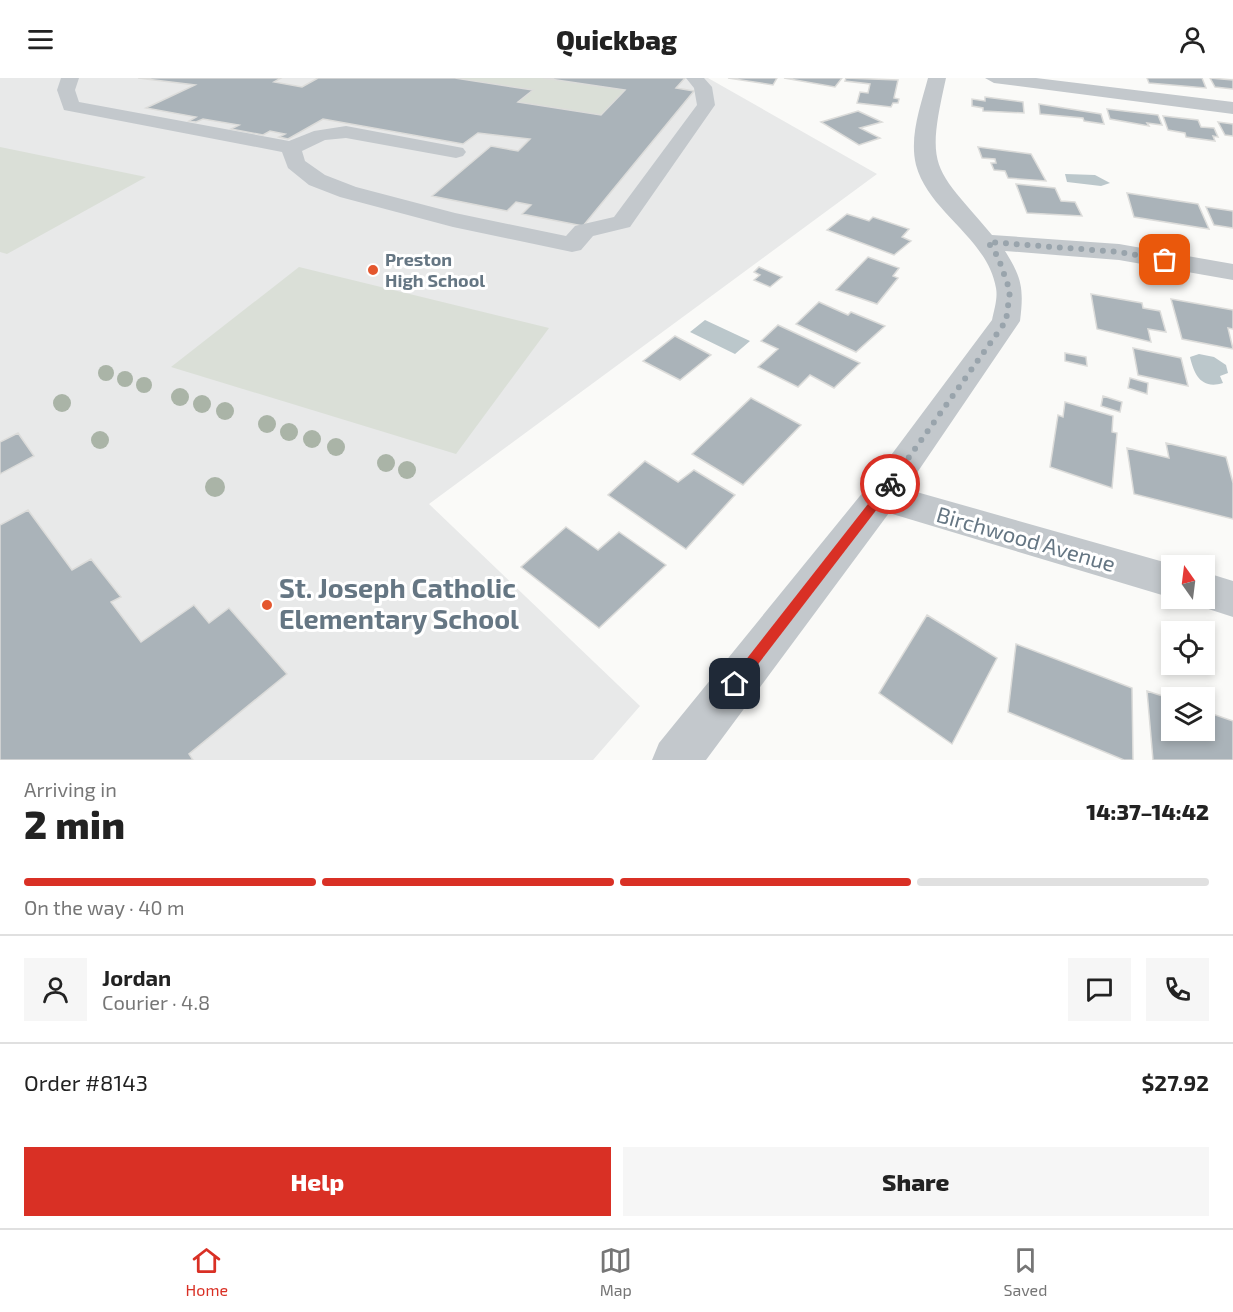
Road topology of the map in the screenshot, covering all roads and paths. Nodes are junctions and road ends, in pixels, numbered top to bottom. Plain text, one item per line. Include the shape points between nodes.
1 (70, 78) edge
2 (695, 78) edge
3 (937, 78) edge
4 (994, 78) edge
5 (1233, 108) edge
6 (291, 148) junction
7 (456, 152) dead end
8 (988, 242) junction
9 (1233, 272) edge
10 (881, 496) junction
11 (1161, 578) edge
12 (1215, 594) edge
13 (1233, 598) edge
14 (676, 760) edge

1 - 6 street via 66,90 71,106
2 - 6 street via 703,87 706,105 622,222 584,231 572,245 453,220 348,192 317,180 295,164
3 - 8 street via 924,146 927,166 942,193
4 - 5 street
6 - 7 street via 321,135 346,132
8 - 9 street via 1119,252
8 - 10 street via 1010,291 1006,321
10 - 11 street, Birchwood Avenue
10 - 14 street
12 - 13 street

